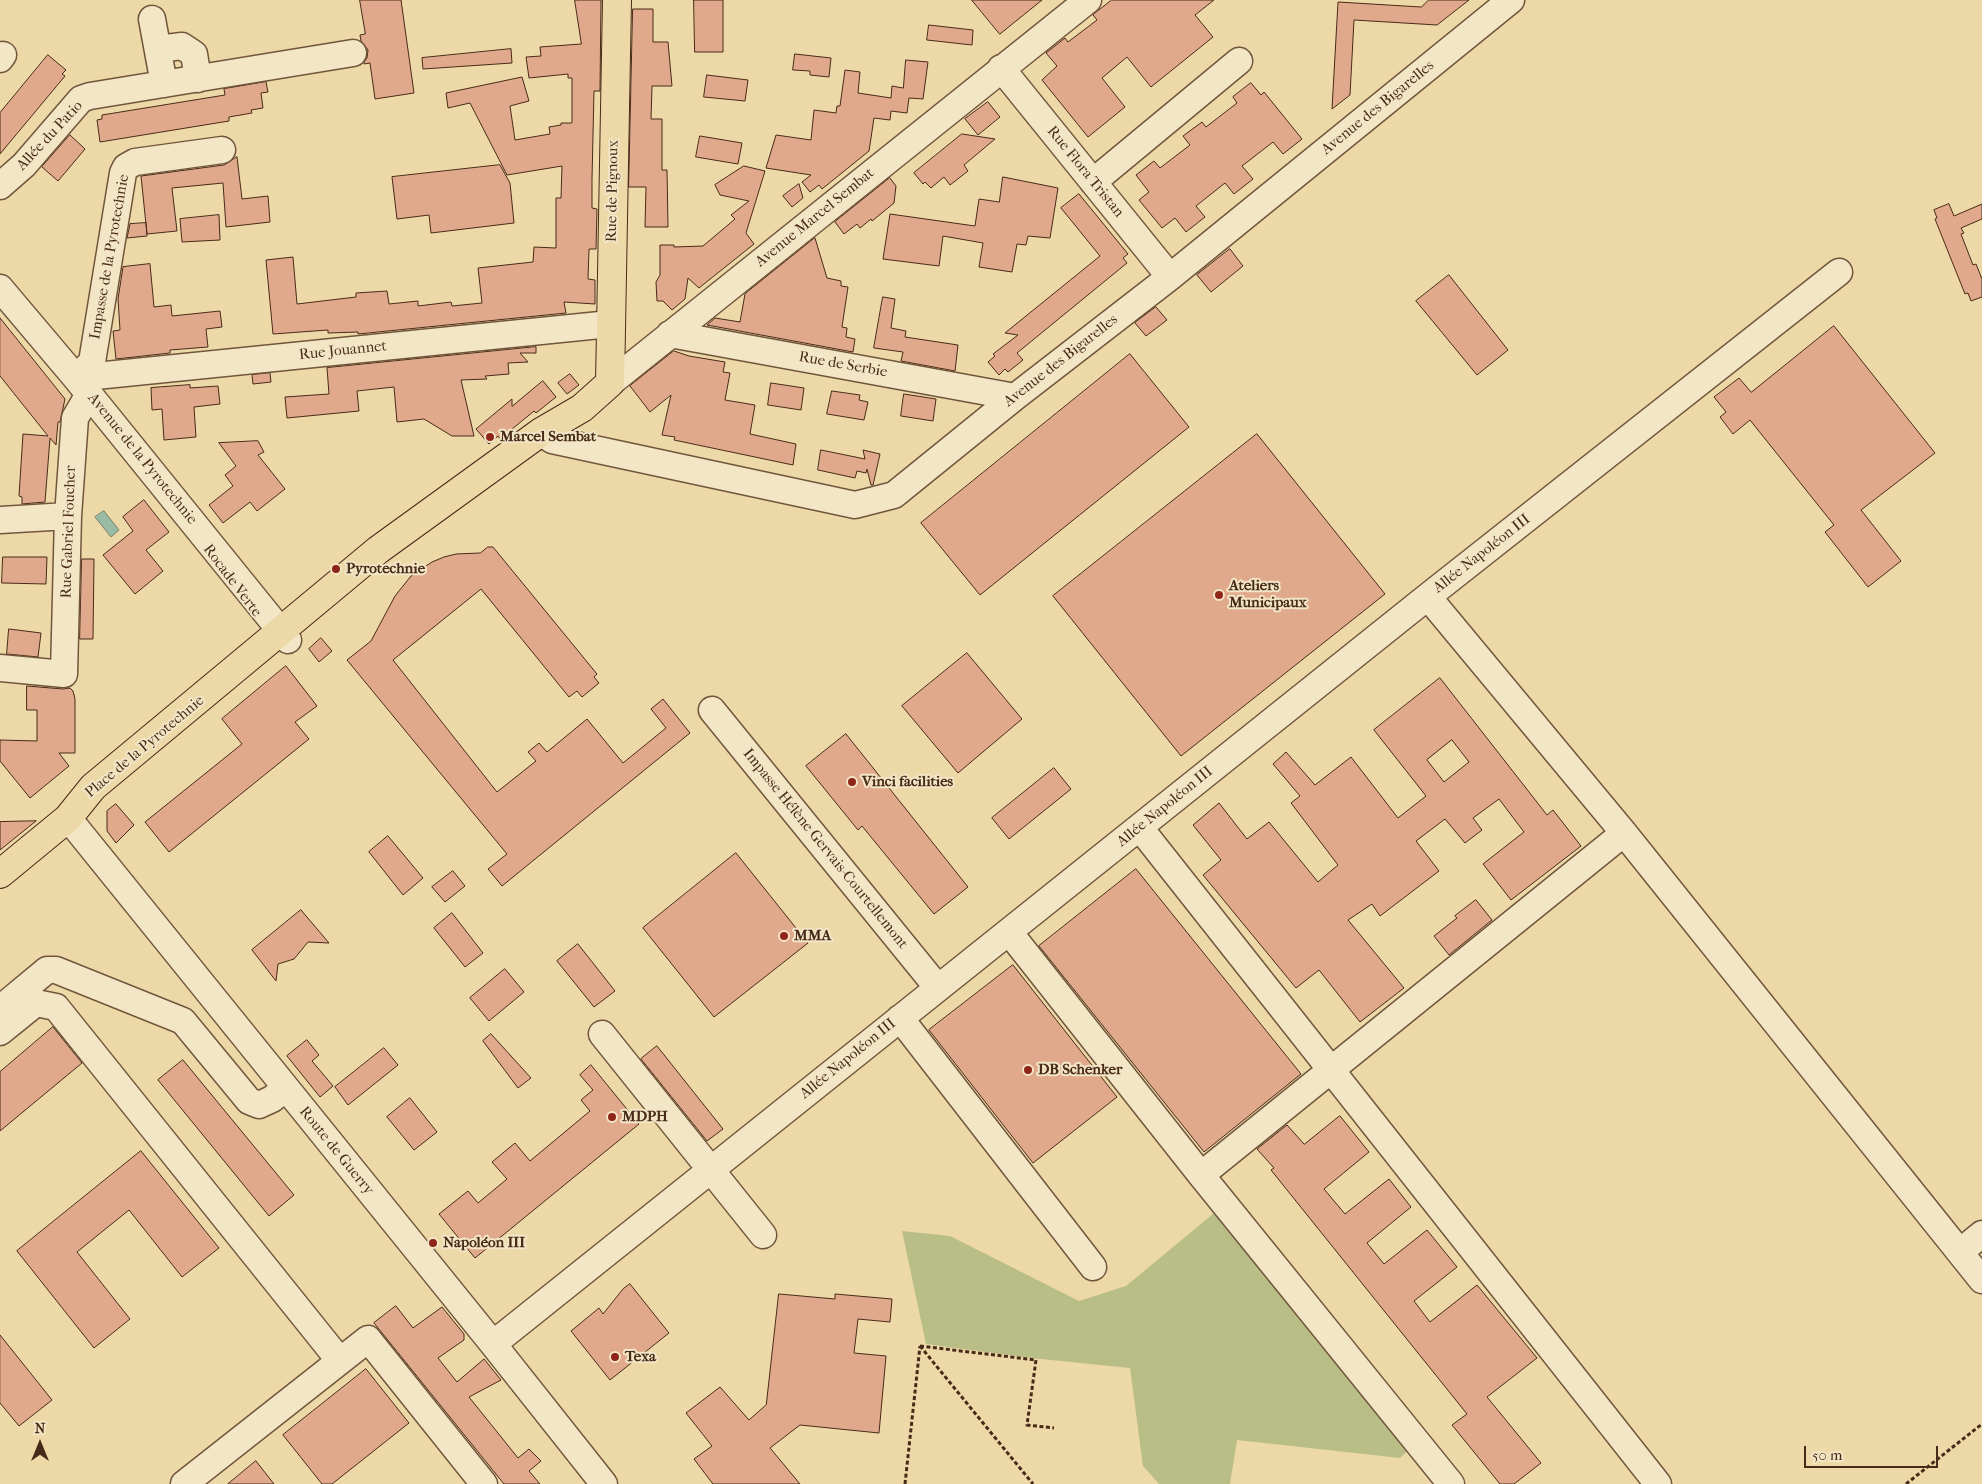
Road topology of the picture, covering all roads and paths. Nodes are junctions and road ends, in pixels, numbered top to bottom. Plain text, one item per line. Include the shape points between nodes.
1 (617, 0) edge
2 (1088, 0) edge
3 (1511, 0) edge
4 (152, 19) dead end
5 (158, 49) junction
6 (353, 54) dead end
7 (1239, 61) dead end
8 (1000, 68) junction
9 (198, 79) junction
10 (164, 84) junction
11 (222, 150) dead end
12 (1093, 182) junction
13 (0, 186) edge
14 (1839, 272) dead end
15 (1170, 276) junction
16 (0, 288) edge
17 (610, 324) junction
18 (670, 334) junction
19 (610, 383) junction
20 (82, 386) junction
21 (1015, 397) junction
22 (546, 436) junction
23 (68, 516) junction
24 (0, 520) edge
25 (1428, 597) junction
26 (284, 636) junction
27 (0, 668) edge
28 (712, 710) dead end
29 (68, 818) junction
30 (1140, 828) junction
31 (1624, 833) junction
32 (0, 874) edge
33 (1010, 932) junction
34 (938, 988) junction
35 (0, 1009) edge
36 (900, 1018) junction
37 (0, 1032) edge
38 (602, 1034) dead end
39 (1330, 1071) junction
40 (286, 1088) junction
41 (711, 1169) junction
42 (1201, 1175) junction
43 (1982, 1234) edge
44 (763, 1235) dead end
45 (1960, 1252) junction
46 (1094, 1267) dead end
47 (1982, 1280) edge
48 (493, 1344) junction
49 (920, 1346) junction
50 (340, 1361) junction
51 (1982, 1424) edge
52 (1054, 1428) dead end
53 (184, 1484) edge
54 (484, 1484) edge
55 (604, 1484) edge
56 (905, 1484) edge
57 (1033, 1484) edge
58 (1451, 1484) edge
59 (1658, 1484) edge
60 (1906, 1484) edge

1 - 17 main road, Rue de Pignoux
2 - 8 street, Avenue Marcel Sembat
3 - 15 street, Avenue des Bigarelles
4 - 5 street
5 - 9 street via 182,46 194,54
5 - 10 street
6 - 9 street, Allée du Patio
7 - 12 street
8 - 12 street, Rue Flora Tristan
8 - 18 street, Avenue Marcel Sembat
9 - 10 street, Allée du Patio
10 - 13 street, Allée du Patio via 81,99 24,165
11 - 20 street, Impasse de la Pyrotechnie via 135,162 126,167 92,362
12 - 15 street, Rue Flora Tristan
14 - 25 street, Allée Napoléon III
15 - 21 street, Avenue des Bigarelles
16 - 20 street, Avenue de la Pyrotechnie
17 - 19 main road, Rue de Pignoux
17 - 20 street, Rue Jouannet
18 - 19 street, Avenue Marcel Sembat
18 - 21 street, Rue de Serbie
19 - 22 main road, Avenue Marcel Sembat
20 - 23 street, Rue Gabriel Foucher via 75,418
20 - 26 street, Avenue de la Pyrotechnie
21 - 22 street, Avenue des Bigarelles via 894,495 855,505
22 - 26 main road, Place de la Pyrotechnie via 378,550
23 - 24 street
23 - 27 street, Rue Gabriel Foucher via 64,674
25 - 30 street, Allée Napoléon III
25 - 31 street
26 - 29 main road, Place de la Pyrotechnie via 94,787
28 - 34 street, Impasse Hélène Gervais-Courtellemont
29 - 32 main road, Place de la Pyrotechnie
29 - 40 street, Route de Guerry
30 - 33 street, Allée Napoléon III
30 - 39 street
31 - 39 street
31 - 45 street
33 - 34 street, Allée Napoléon III
33 - 42 street
34 - 36 street, Allée Napoléon III
35 - 40 street via 47,970 56,970 182,1021 249,1101 259,1105
36 - 41 street, Allée Napoléon III
36 - 46 street
37 - 50 street via 36,1003 56,1007
38 - 41 street
39 - 42 street
39 - 59 street
40 - 48 street, Route de Guerry
41 - 44 street
41 - 48 street, Allée Napoléon III
42 - 58 street
43 - 45 street
45 - 47 street
48 - 55 street, Route de Guerry
49 - 52 path via 1036,1360 1027,1425
49 - 56 path
49 - 57 path
50 - 53 street
50 - 54 street via 368,1339
51 - 60 path

